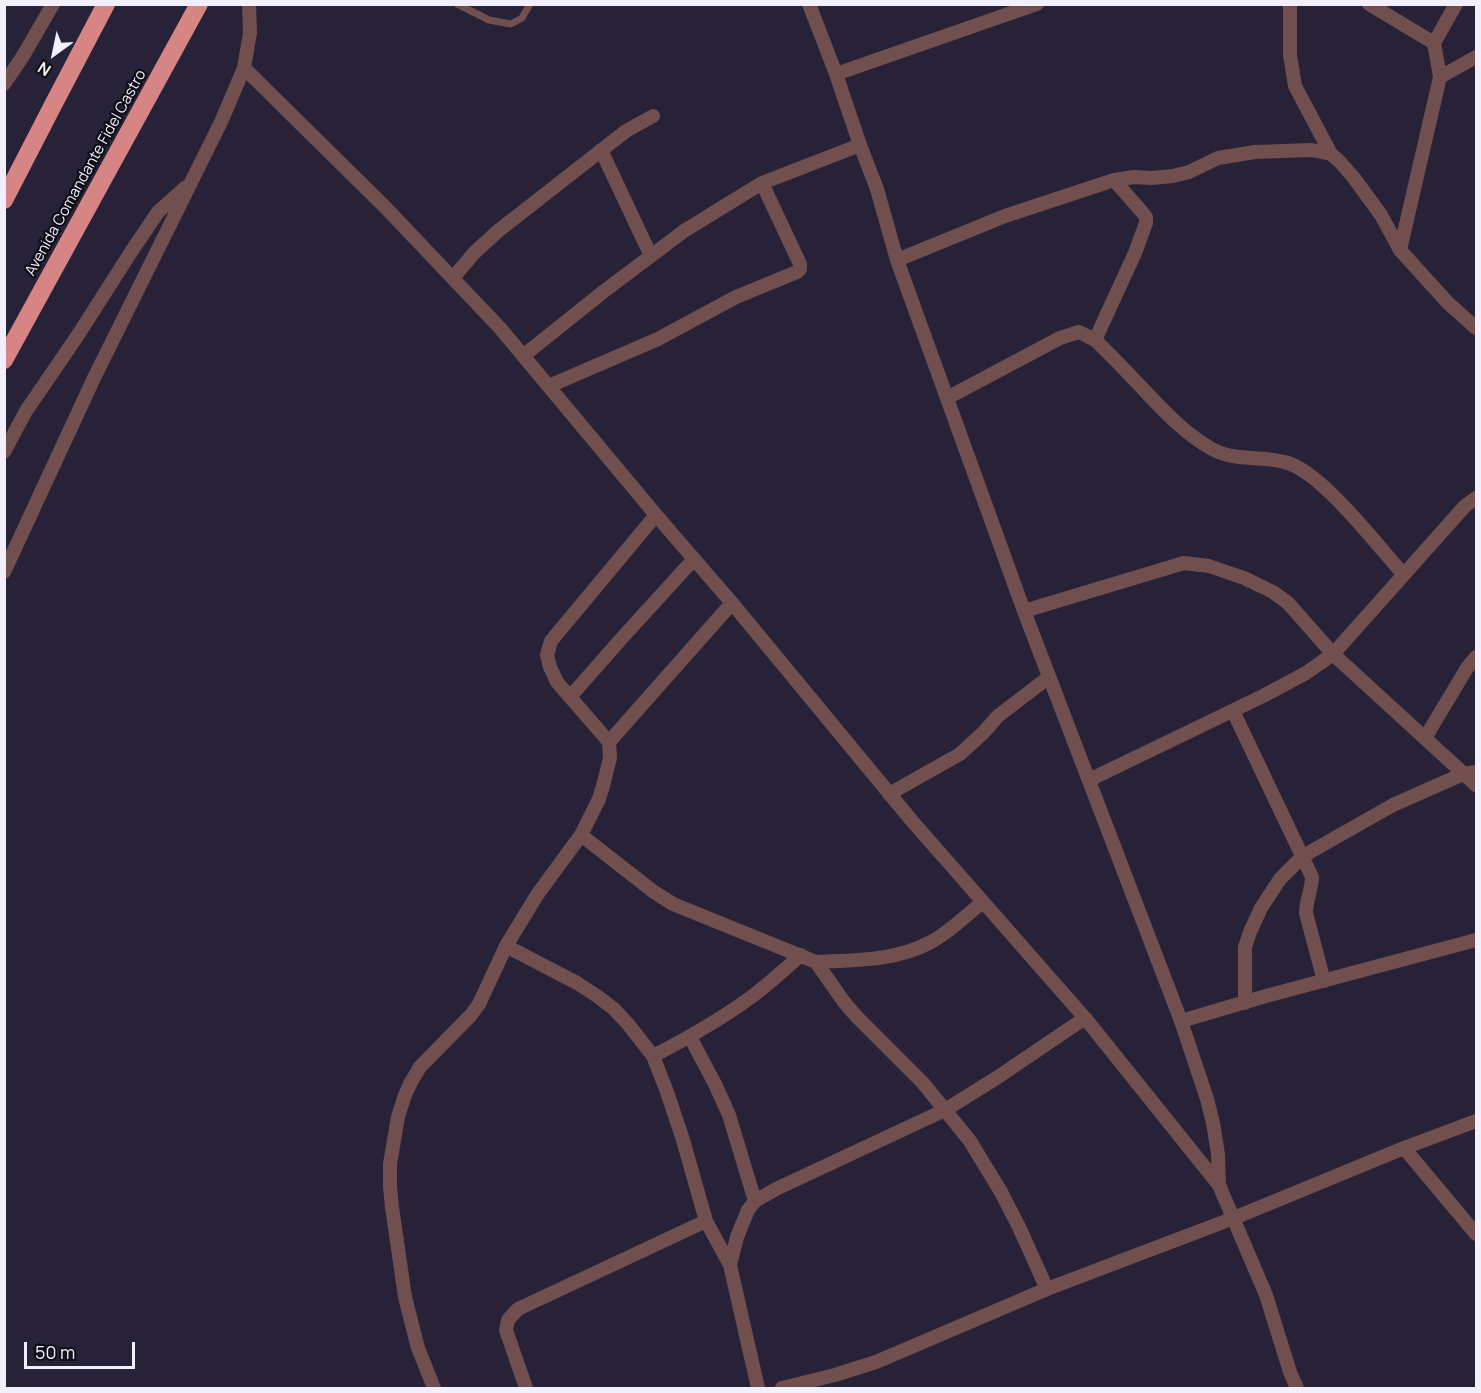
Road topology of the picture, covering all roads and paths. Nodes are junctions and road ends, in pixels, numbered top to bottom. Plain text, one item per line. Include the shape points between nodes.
1 (53, 4) edge
2 (106, 4) edge
3 (199, 4) edge
4 (249, 4) edge
5 (457, 4) edge
6 (530, 4) edge
7 (809, 4) edge
8 (1037, 4) edge
9 (1290, 4) edge
10 (1369, 4) edge
11 (1456, 4) edge
12 (1434, 43) junction
13 (1476, 57) edge
14 (244, 68) junction
15 (837, 74) junction
16 (1440, 77) junction
17 (4, 84) edge
18 (653, 116) dead end
19 (860, 145) junction
20 (601, 150) junction
21 (1331, 154) junction
22 (1114, 180) junction
23 (192, 182) junction
24 (762, 183) junction
25 (4, 200) edge
26 (1400, 250) junction
27 (651, 256) junction
28 (897, 260) junction
29 (453, 279) junction
30 (1476, 328) edge
31 (1095, 340) junction
32 (523, 356) junction
33 (4, 360) edge
34 (549, 386) junction
35 (947, 398) junction
36 (4, 452) edge
37 (1476, 498) edge
38 (656, 515) junction
39 (694, 559) junction
40 (4, 572) edge
41 (1403, 574) junction
42 (732, 603) junction
43 (1024, 611) junction
44 (1334, 654) junction
45 (1476, 657) edge
46 (1049, 677) junction
47 (570, 697) junction
48 (1233, 711) junction
49 (1425, 738) junction
50 (609, 742) junction
51 (1470, 773) edge
52 (1089, 780) junction
53 (1476, 785) edge
54 (890, 794) junction
55 (581, 835) junction
56 (1303, 856) junction
57 (983, 902) junction
58 (1476, 940) edge
59 (506, 946) junction
60 (801, 956) junction
61 (816, 962) junction
62 (1324, 981) junction
63 (1245, 1003) junction
64 (1085, 1018) junction
65 (1181, 1021) junction
66 (690, 1037) junction
67 (653, 1056) junction
68 (945, 1110) junction
69 (1476, 1121) edge
70 (1404, 1148) junction
71 (1220, 1185) junction
72 (755, 1201) junction
73 (1234, 1218) junction
74 (706, 1221) junction
75 (1476, 1234) edge
76 (730, 1265) junction
77 (1047, 1289) junction
78 (434, 1389) edge
79 (526, 1389) edge
80 (758, 1389) edge
81 (783, 1389) edge
82 (1297, 1389) edge

1 - 17 street
2 - 25 highway
3 - 33 highway, Avenida Comandante Fidel Castro
4 - 14 street via 250,33
5 - 6 lane via 489,20 511,24 522,18
7 - 15 street
8 - 15 street
9 - 21 street via 1290,55 1295,86
10 - 12 street
11 - 12 street
12 - 16 street
13 - 16 street
14 - 23 street
14 - 29 street
15 - 19 street
16 - 26 street
18 - 20 street
19 - 24 street
19 - 28 street
20 - 27 street
20 - 29 street via 498,231
21 - 22 street via 1312,150 1255,152 1218,158 1173,176
21 - 26 street via 1381,214
22 - 28 street via 1005,216
22 - 31 street via 1146,217 1146,224
23 - 36 street via 158,212 26,411
23 - 40 street via 94,378
24 - 27 street
24 - 34 street via 800,264 797,272
26 - 30 street
27 - 32 street
28 - 35 street
29 - 32 street
31 - 35 street via 1078,332 1060,338
31 - 41 street via 1175,423 1212,450 1230,456 1275,459 1309,475 1330,492
32 - 34 street
34 - 38 street
35 - 43 street
37 - 41 street
38 - 39 street
38 - 47 street via 551,641 547,655 550,667
39 - 42 street
39 - 47 street
41 - 44 street
42 - 50 street
42 - 54 street
43 - 44 street via 1195,563 1244,578 1273,592
43 - 46 street
44 - 48 street
44 - 49 street
45 - 49 street
46 - 52 street
46 - 54 street via 998,716 960,754
47 - 50 street
48 - 52 street
48 - 56 street
49 - 51 street
50 - 55 street via 610,758 603,786
51 - 53 street
51 - 56 street via 1393,805
52 - 65 street
54 - 57 street
55 - 59 street
55 - 60 street via 673,904
56 - 62 street via 1312,877 1306,913
56 - 63 street via 1280,879 1250,932 1245,947
57 - 61 street via 921,947 880,958
57 - 64 street
58 - 62 street
59 - 67 street via 597,996 628,1024
59 - 78 street via 471,1016 420,1067 411,1082 398,1117 390,1164 405,1297
60 - 61 street
60 - 66 street via 755,994
61 - 68 street via 856,1016
62 - 63 street
63 - 65 street
64 - 68 street
64 - 71 street
65 - 71 street via 1213,1123
66 - 67 street
66 - 72 street via 729,1115
67 - 74 street
68 - 72 street
68 - 77 street via 970,1141 1000,1192
69 - 70 street
70 - 73 street
70 - 75 street
71 - 73 street
72 - 76 street via 736,1237
73 - 77 street
73 - 82 street via 1266,1295
74 - 76 street
74 - 79 street via 518,1308 508,1320 506,1330
76 - 80 street
77 - 81 street via 876,1362

